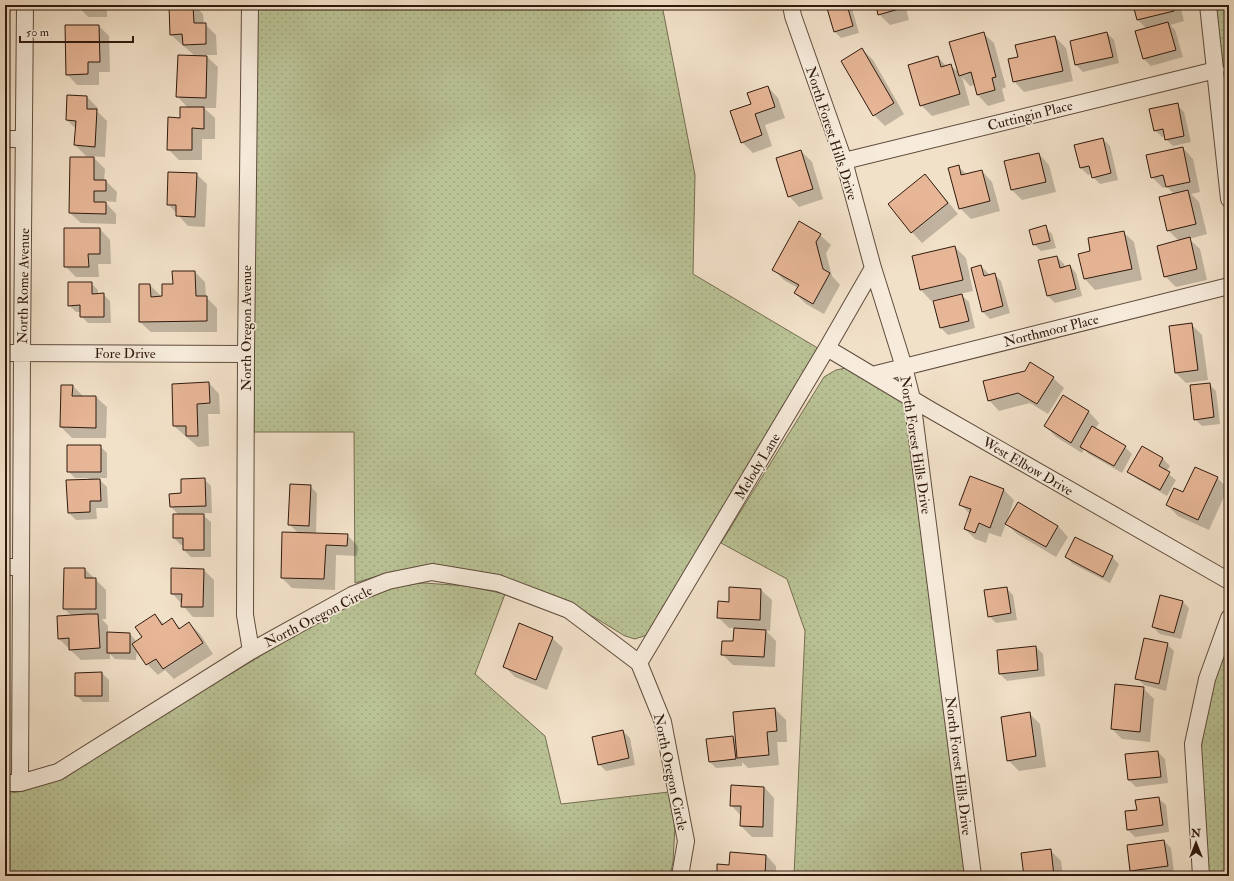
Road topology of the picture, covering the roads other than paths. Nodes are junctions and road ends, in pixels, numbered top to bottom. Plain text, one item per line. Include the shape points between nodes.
1 (25, 5) edge
2 (250, 5) edge
3 (791, 5) edge
4 (1208, 5) edge
5 (1216, 70) junction
6 (5, 139) edge
7 (24, 139) junction
8 (844, 161) junction
9 (1229, 199) edge
10 (874, 268) junction
11 (1229, 286) edge
12 (827, 348) junction
13 (5, 353) edge
14 (22, 353) junction
15 (246, 354) junction
16 (904, 367) junction
17 (872, 375) junction
18 (912, 399) junction
19 (13, 567) edge
20 (1229, 581) edge
21 (1229, 618) edge
22 (251, 650) junction
23 (639, 663) junction
24 (13, 783) edge
25 (680, 876) edge
26 (973, 876) edge
27 (1201, 876) edge

1 - 7 street, North Rome Avenue
2 - 15 street, North Oregon Avenue
3 - 8 street, North Forest Hills Drive
4 - 5 street
5 - 8 street, Cuttingin Place
5 - 9 street
6 - 7 street
7 - 14 street, North Rome Avenue
8 - 10 street, North Forest Hills Drive
10 - 12 street, Melody Lane
10 - 16 street, North Forest Hills Drive
11 - 16 street, Northmoor Place
12 - 17 street, West Elbow Drive
12 - 23 street, Melody Lane
13 - 14 street, Fore Drive
14 - 15 street, Fore Drive
14 - 19 street, North Rome Avenue
15 - 22 street, North Oregon Avenue via 245,615
16 - 17 street, Northmoor Place
16 - 18 street, North Forest Hills Drive
17 - 18 street, West Elbow Drive
18 - 20 street, West Elbow Drive
18 - 26 street, North Forest Hills Drive
19 - 24 street, North Rome Avenue
21 - 27 street via 1207,679 1193,744
22 - 23 street, North Oregon Circle via 352,595 388,581 432,572 498,583 569,610
22 - 24 street, North Oregon Circle via 58,772
23 - 25 street, North Oregon Circle via 663,722 686,841

